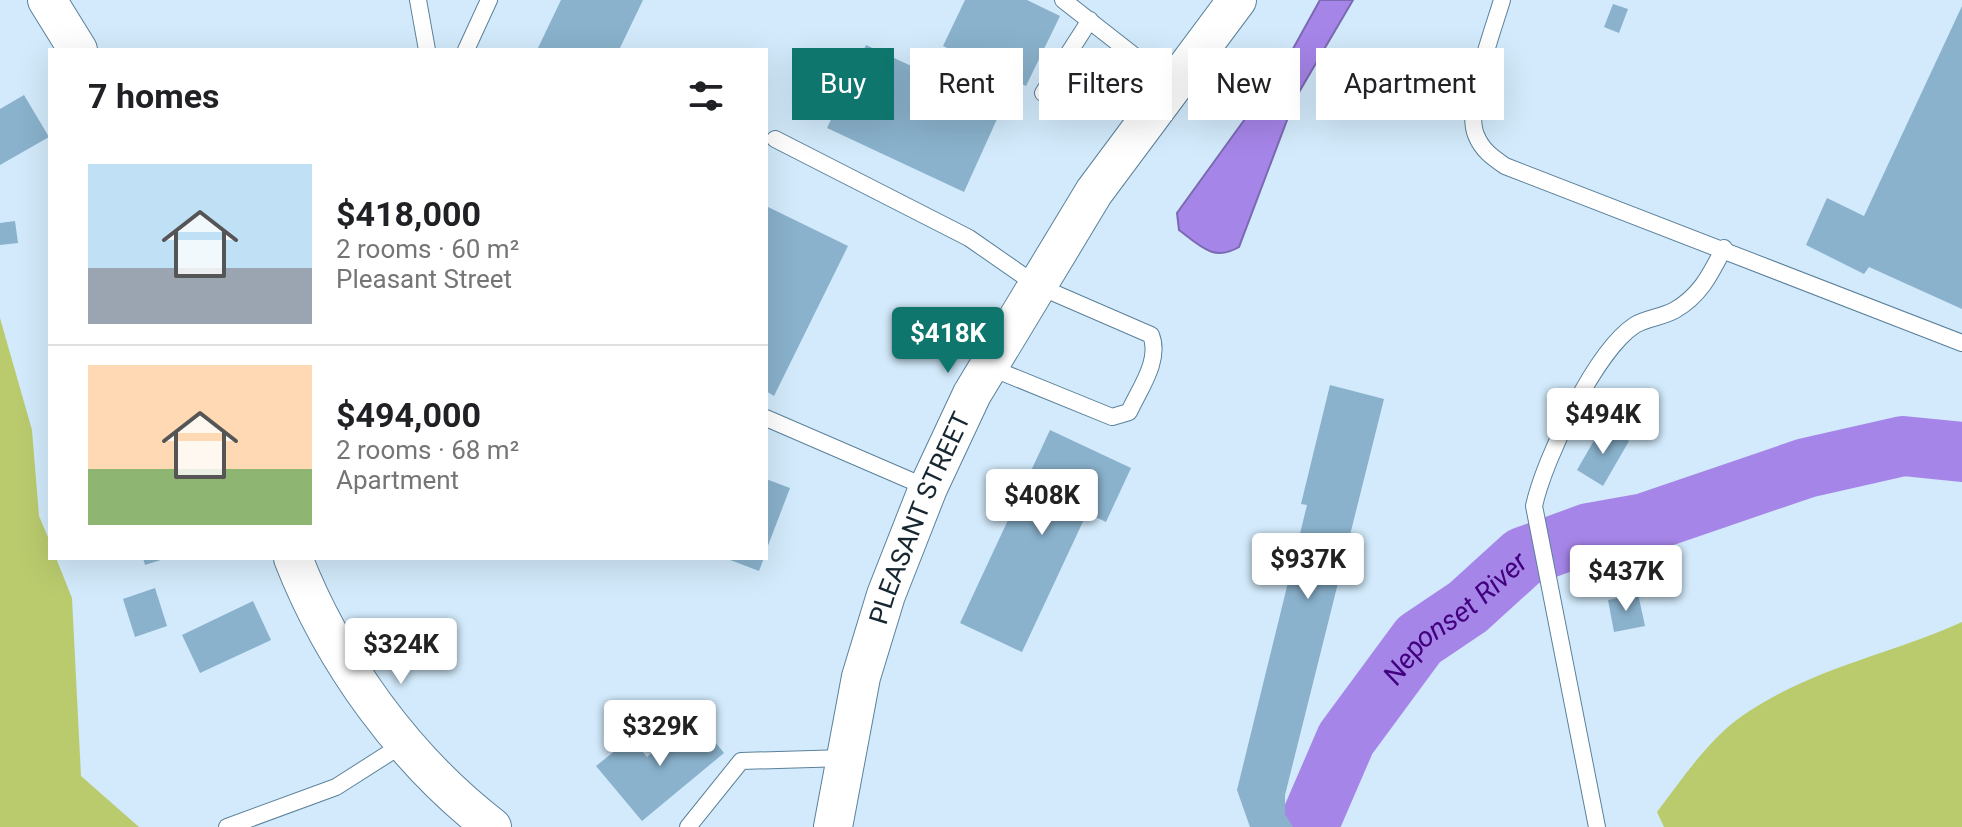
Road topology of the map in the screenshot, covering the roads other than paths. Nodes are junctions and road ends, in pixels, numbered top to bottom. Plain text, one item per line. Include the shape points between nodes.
1 (47, 0) edge
2 (418, 0) edge
3 (489, 0) edge
4 (1063, 0) edge
5 (1237, 0) edge
6 (1502, 0) edge
7 (1090, 20) junction
8 (77, 48) edge
9 (427, 48) edge
10 (467, 48) edge
11 (1072, 48) edge
12 (1173, 86) junction
13 (775, 139) dead end
14 (1724, 248) junction
15 (1038, 286) junction
16 (1962, 343) edge
17 (989, 367) junction
18 (768, 419) edge
19 (928, 488) junction
20 (294, 560) edge
21 (405, 743) junction
22 (845, 758) junction
23 (227, 827) edge
24 (492, 827) edge
25 (688, 827) edge
26 (833, 827) edge
27 (1597, 827) edge

1 - 8 street
2 - 9 lane
3 - 10 lane
4 - 7 lane
5 - 12 street, PLEASANT STREET
6 - 14 lane via 1473,111 1474,131 1485,152 1505,166
7 - 11 lane
7 - 12 lane
12 - 15 street, PLEASANT STREET via 1094,192
13 - 15 lane via 969,238
14 - 16 lane
14 - 27 lane via 1704,287 1675,310 1636,324 1613,344 1585,388 1540,481 1534,506
15 - 17 street, PLEASANT STREET
15 - 17 lane via 1151,335 1155,356 1129,412 1112,417
17 - 19 street, PLEASANT STREET
18 - 19 lane
19 - 22 street, PLEASANT STREET via 886,595 861,677
20 - 21 street via 347,667
21 - 23 lane via 336,787
21 - 24 street via 456,800
22 - 25 lane via 741,761
22 - 26 street, PLEASANT STREET

